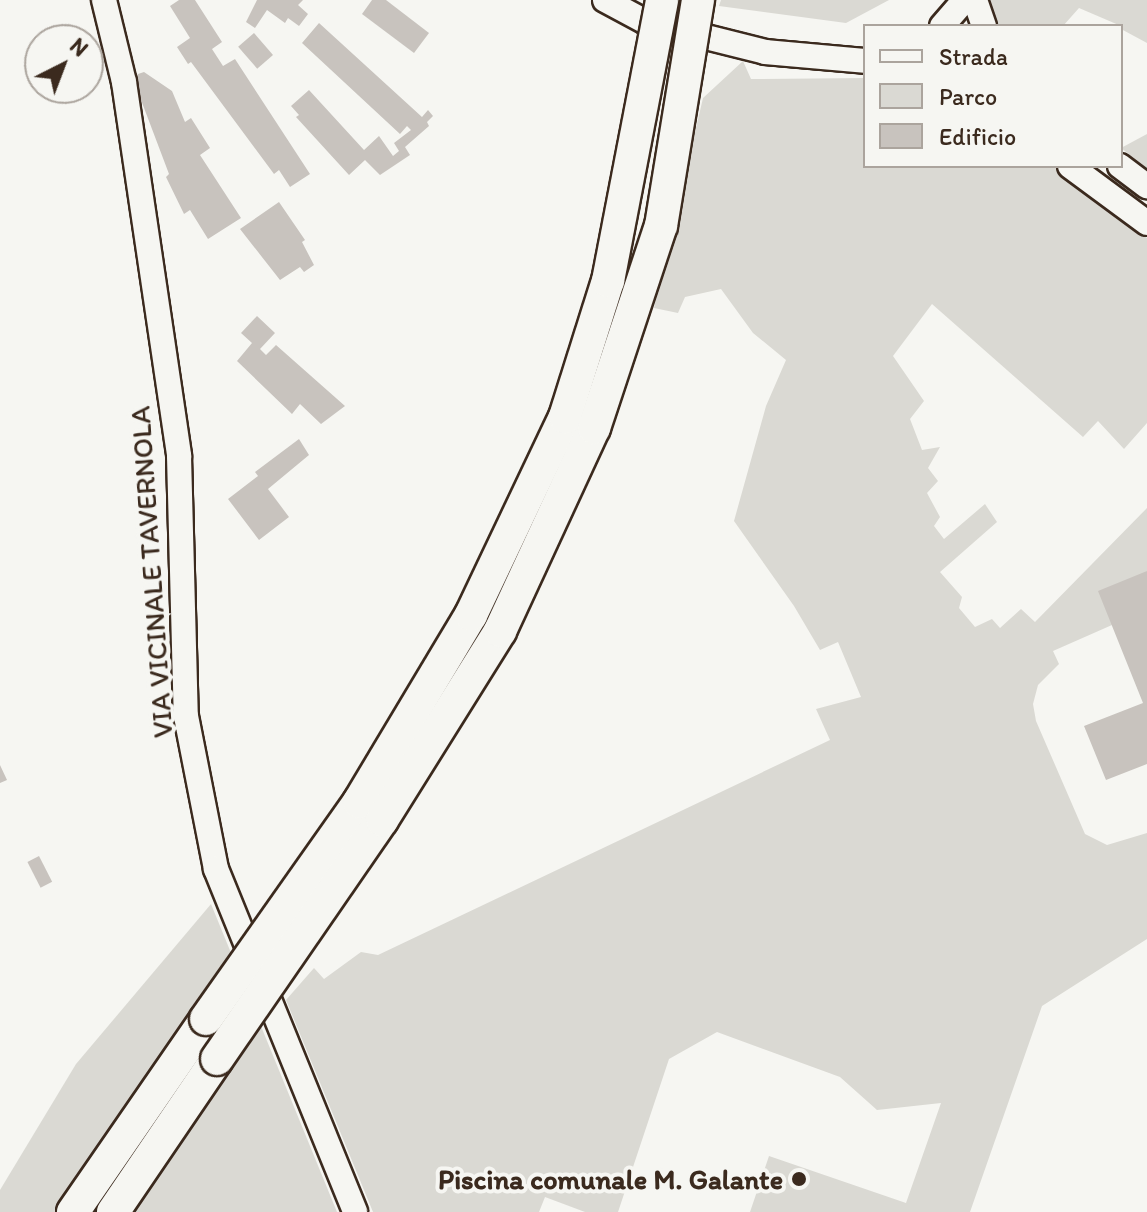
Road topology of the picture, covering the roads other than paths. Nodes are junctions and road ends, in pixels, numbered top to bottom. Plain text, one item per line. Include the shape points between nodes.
1 (104, 0) edge
2 (605, 0) edge
3 (662, 0) edge
4 (698, 0) edge
5 (965, 0) edge
6 (975, 0) edge
7 (944, 24) edge
8 (983, 24) edge
9 (863, 61) edge
10 (1073, 168) edge
11 (1123, 168) edge
12 (1147, 186) edge
13 (1147, 223) edge
14 (164, 1135) junction
15 (73, 1212) edge
16 (113, 1212) edge
17 (130, 1212) edge
18 (355, 1212) edge

1 - 18 street, VIA VICINALE TAVERNOLA via 124,82 179,456 186,716 216,869
2 - 9 street via 646,22 765,52
3 - 15 highway, bridge via 608,281 565,417 471,615 359,802
4 - 14 highway, bridge via 661,226 594,428 500,631 382,820
5 - 7 street
6 - 8 street
10 - 13 street
11 - 12 street
14 - 16 highway
14 - 17 highway

